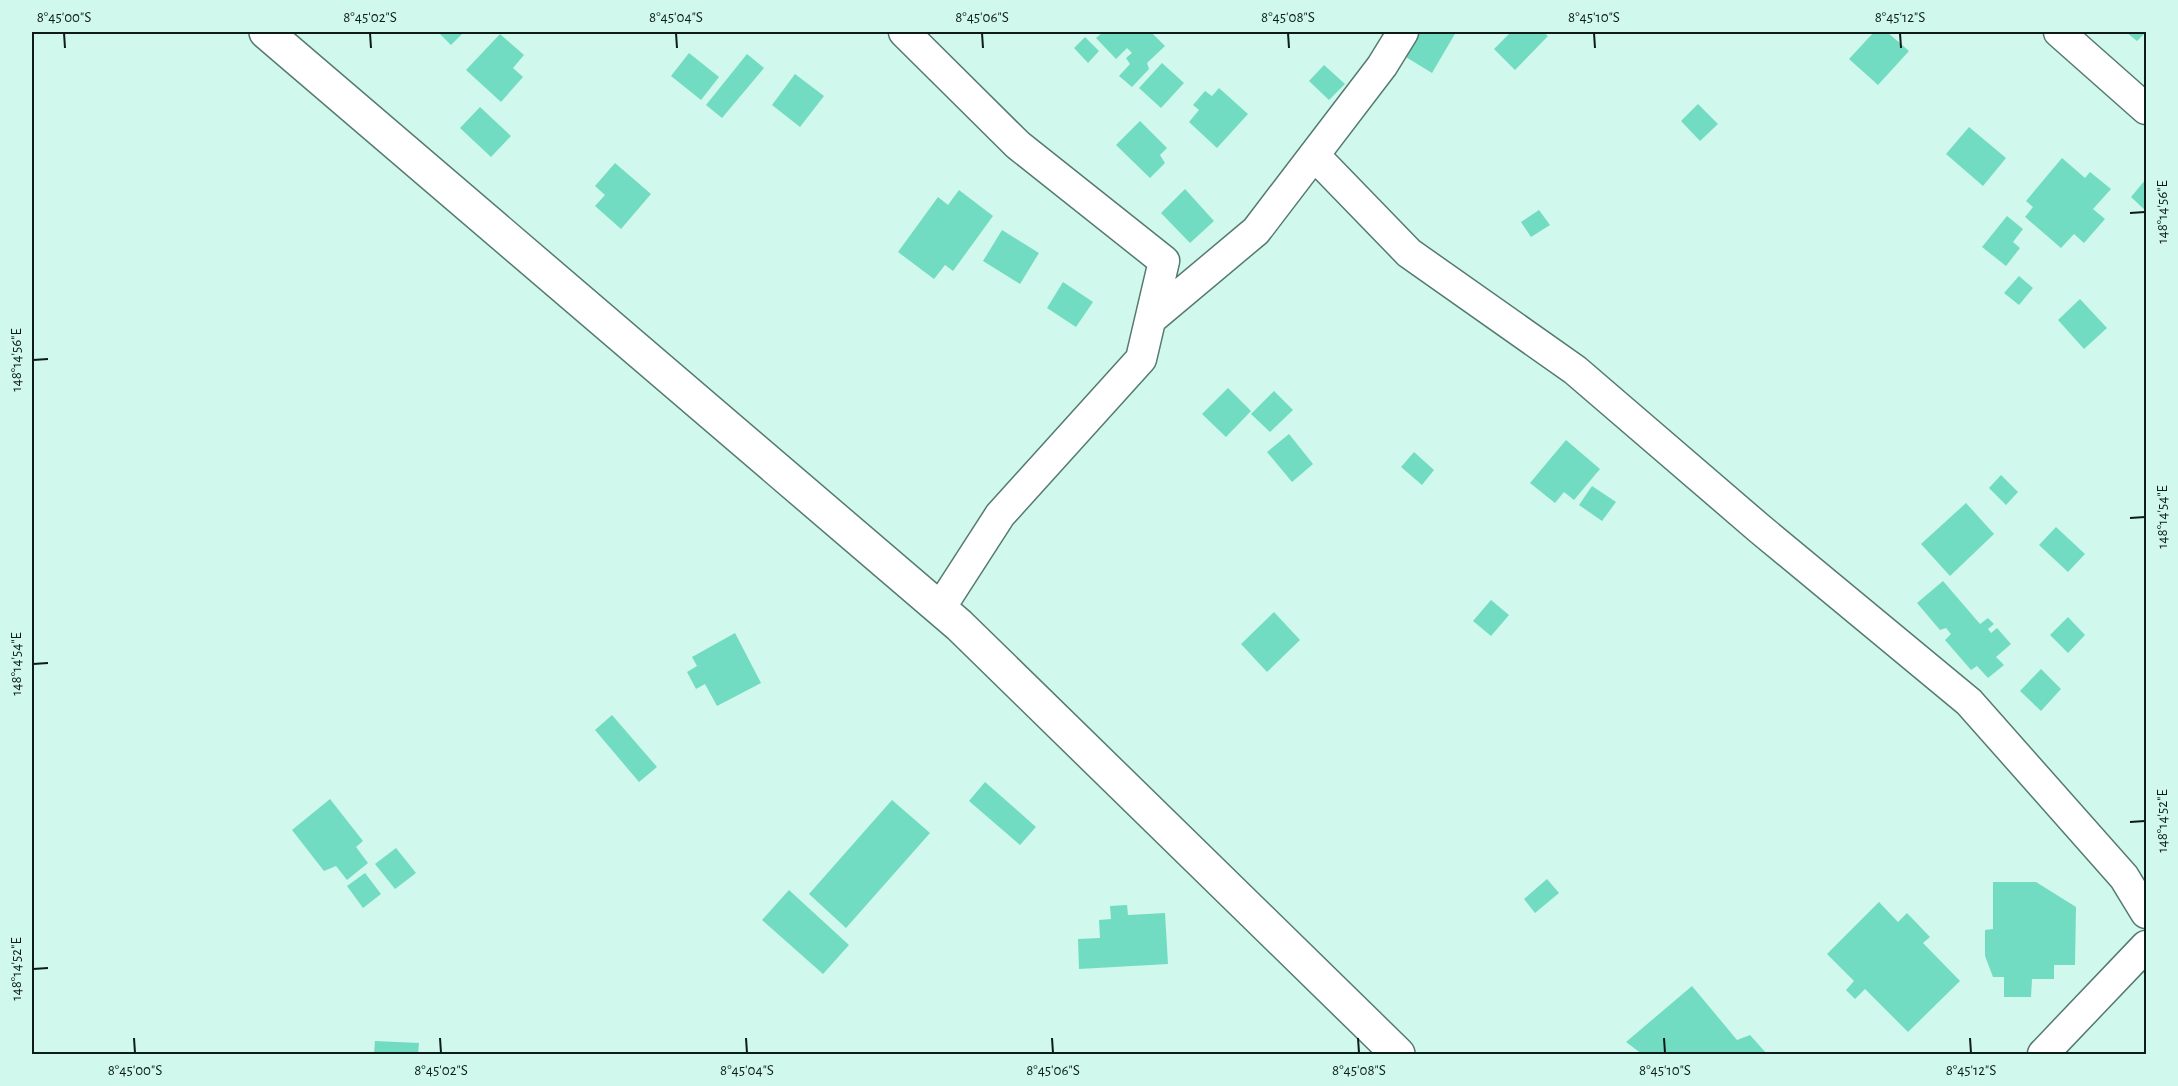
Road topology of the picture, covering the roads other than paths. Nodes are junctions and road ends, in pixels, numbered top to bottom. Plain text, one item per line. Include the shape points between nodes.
1 (266, 32) edge
2 (904, 32) edge
3 (1403, 32) edge
4 (2059, 32) edge
5 (2146, 109) edge
6 (1314, 155) junction
7 (1151, 319) junction
8 (940, 608) junction
9 (2146, 913) edge
10 (2146, 946) edge
11 (1398, 1054) edge
12 (2043, 1054) edge

1 - 8 main road
2 - 7 street via 1018,145 1164,261
3 - 6 street
4 - 5 street
6 - 7 street via 1256,231
6 - 9 street via 1409,253 1575,370 1969,702 2124,877
7 - 8 street via 1141,359 1000,515
8 - 11 main road
10 - 12 street

